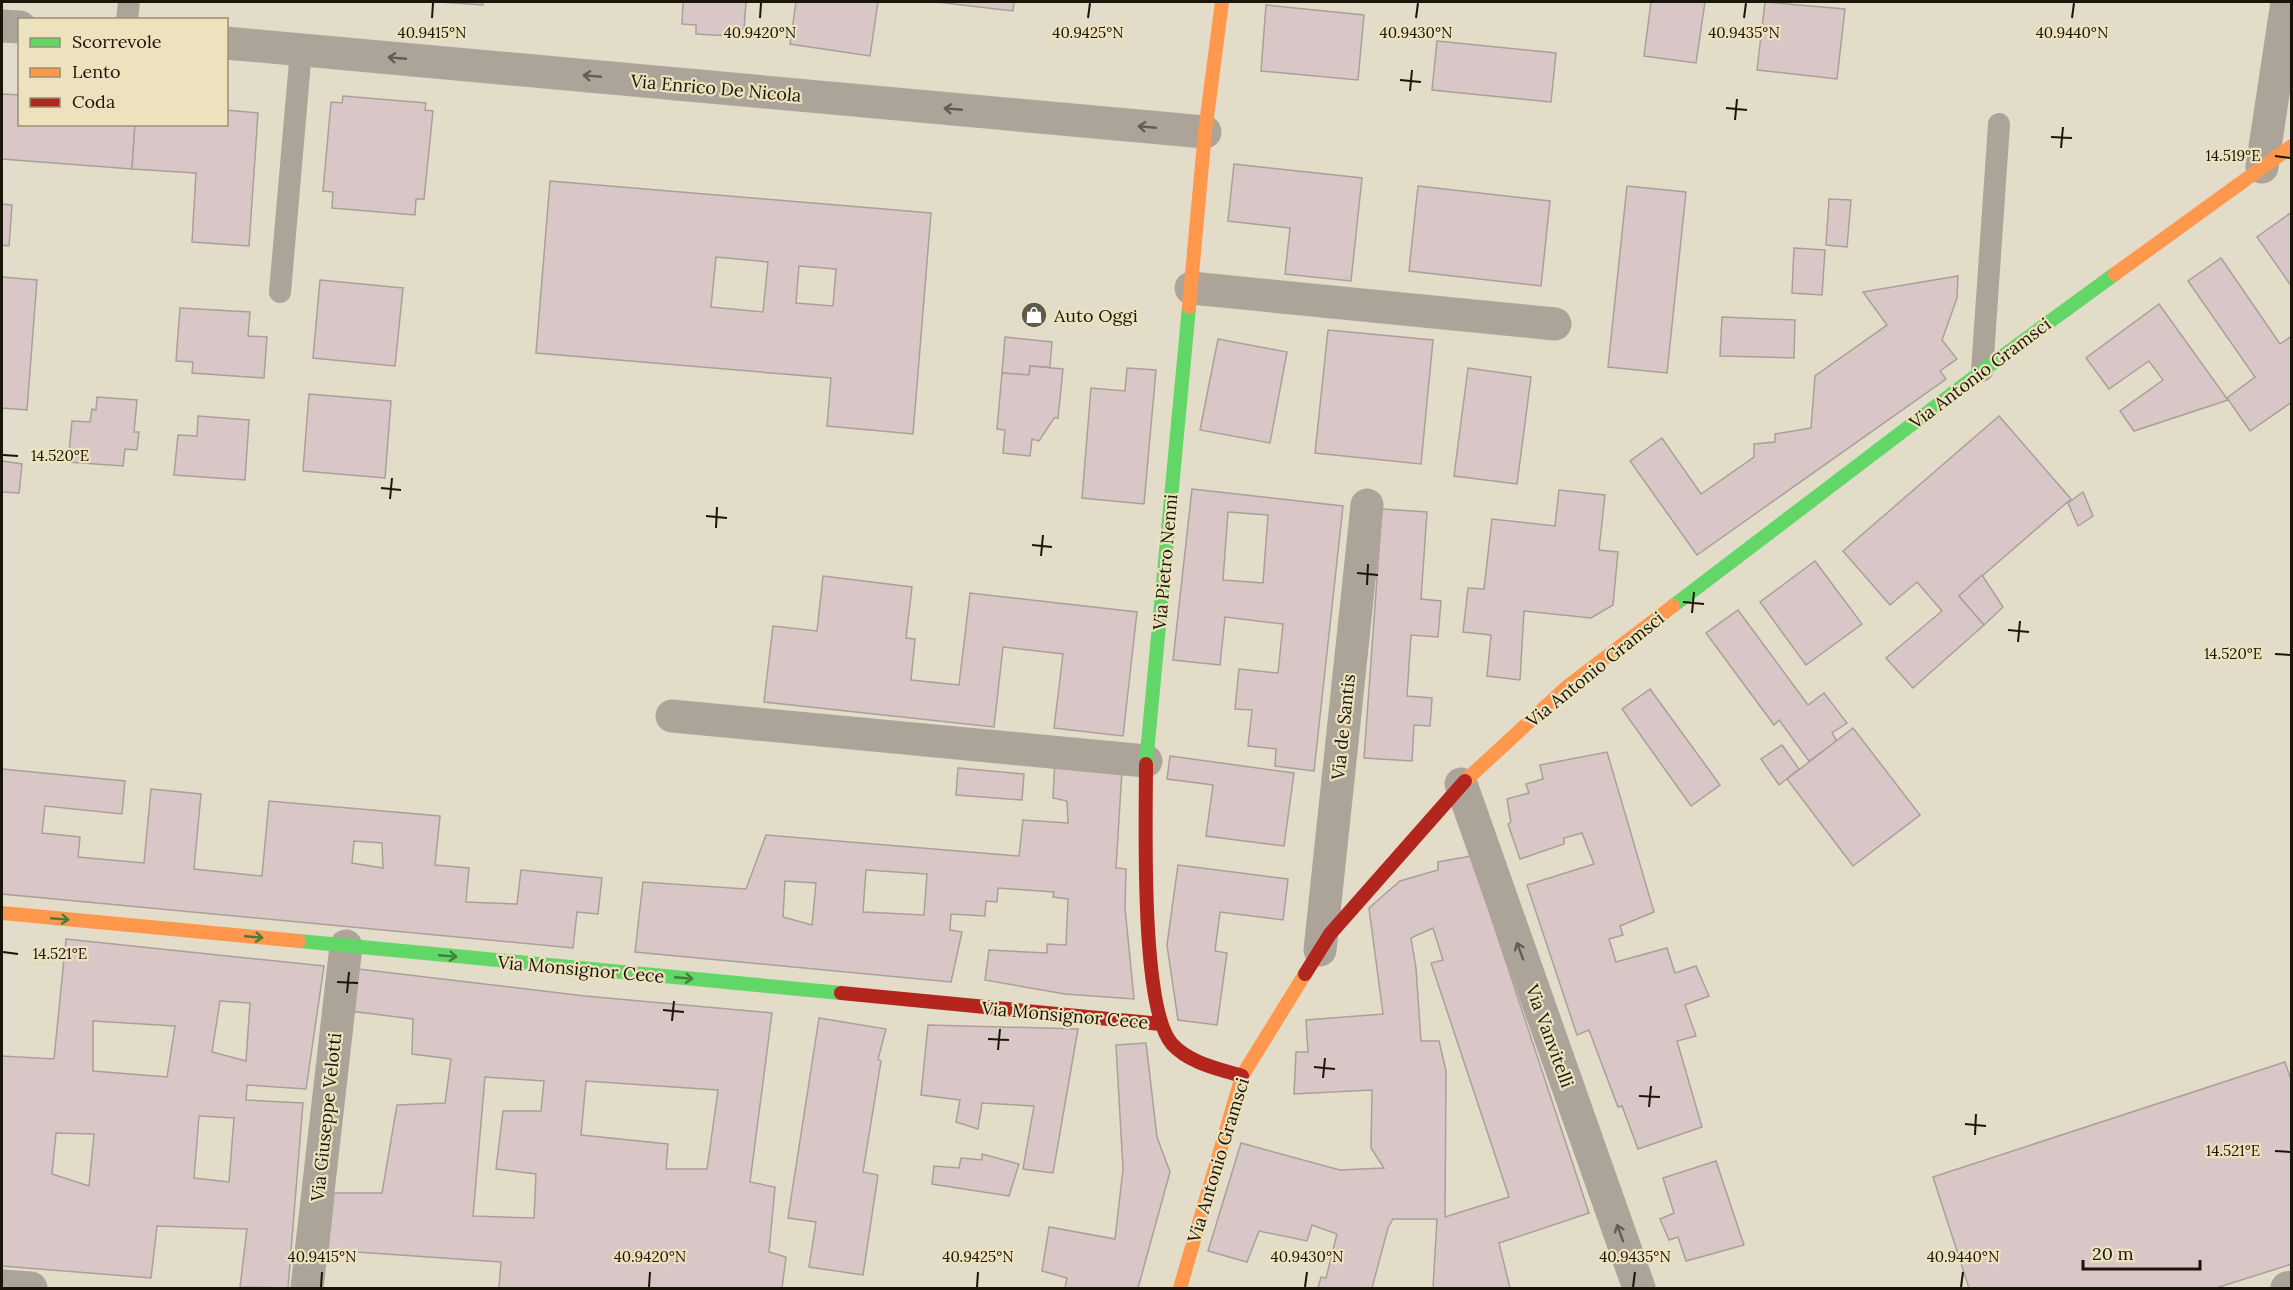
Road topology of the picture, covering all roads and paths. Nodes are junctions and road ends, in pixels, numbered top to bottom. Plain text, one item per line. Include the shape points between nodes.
1 (129, 2) edge
2 (1222, 2) edge
3 (2287, 2) edge
4 (127, 18) edge
5 (2, 26) edge
6 (18, 27) edge
7 (228, 43) edge
8 (301, 50) junction
9 (1999, 124) dead end
10 (1206, 132) junction
11 (2292, 146) edge
12 (2262, 167) junction
13 (1191, 288) junction
14 (280, 292) dead end
15 (1555, 324) dead end
16 (1982, 371) junction
17 (1367, 505) dead end
18 (672, 716) dead end
19 (1146, 761) junction
20 (1461, 784) junction
21 (2, 913) edge
22 (346, 946) junction
23 (1320, 950) junction
24 (1161, 1024) junction
25 (1242, 1076) junction
26 (2, 1286) edge
27 (2292, 1287) edge
28 (31, 1288) edge
29 (307, 1288) edge
30 (1180, 1288) edge
31 (1640, 1288) edge
32 (2287, 1288) edge

1 - 4 lane
2 - 10 street, Via Pietro Nenni
3 - 12 street
5 - 6 street
7 - 8 street, Via Enrico De Nicola
10 -> 8 street, Via Enrico De Nicola
8 - 14 lane
9 - 16 lane
10 - 13 street, Via Pietro Nenni
11 - 12 street, Via Antonio Gramsci
12 - 16 street, Via Antonio Gramsci
13 - 15 street
13 - 19 street, Via Pietro Nenni
16 - 20 street, Via Antonio Gramsci via 1568,686
17 - 23 street, Via de Santis
18 - 19 street
19 - 24 street, Via Pietro Nenni via 1147,914
20 - 23 street, Via Antonio Gramsci
31 -> 20 street, Via Vanvitelli
21 -> 22 street, Via Monsignor Cece
22 -> 24 street, Via Monsignor Cece
22 - 29 street, Via Giuseppe Velotti
23 - 25 street, Via Antonio Gramsci
24 - 25 street, Via Pietro Nenni via 1172,1044 1200,1063
25 - 30 street, Via Antonio Gramsci
26 - 28 street
27 - 32 street

